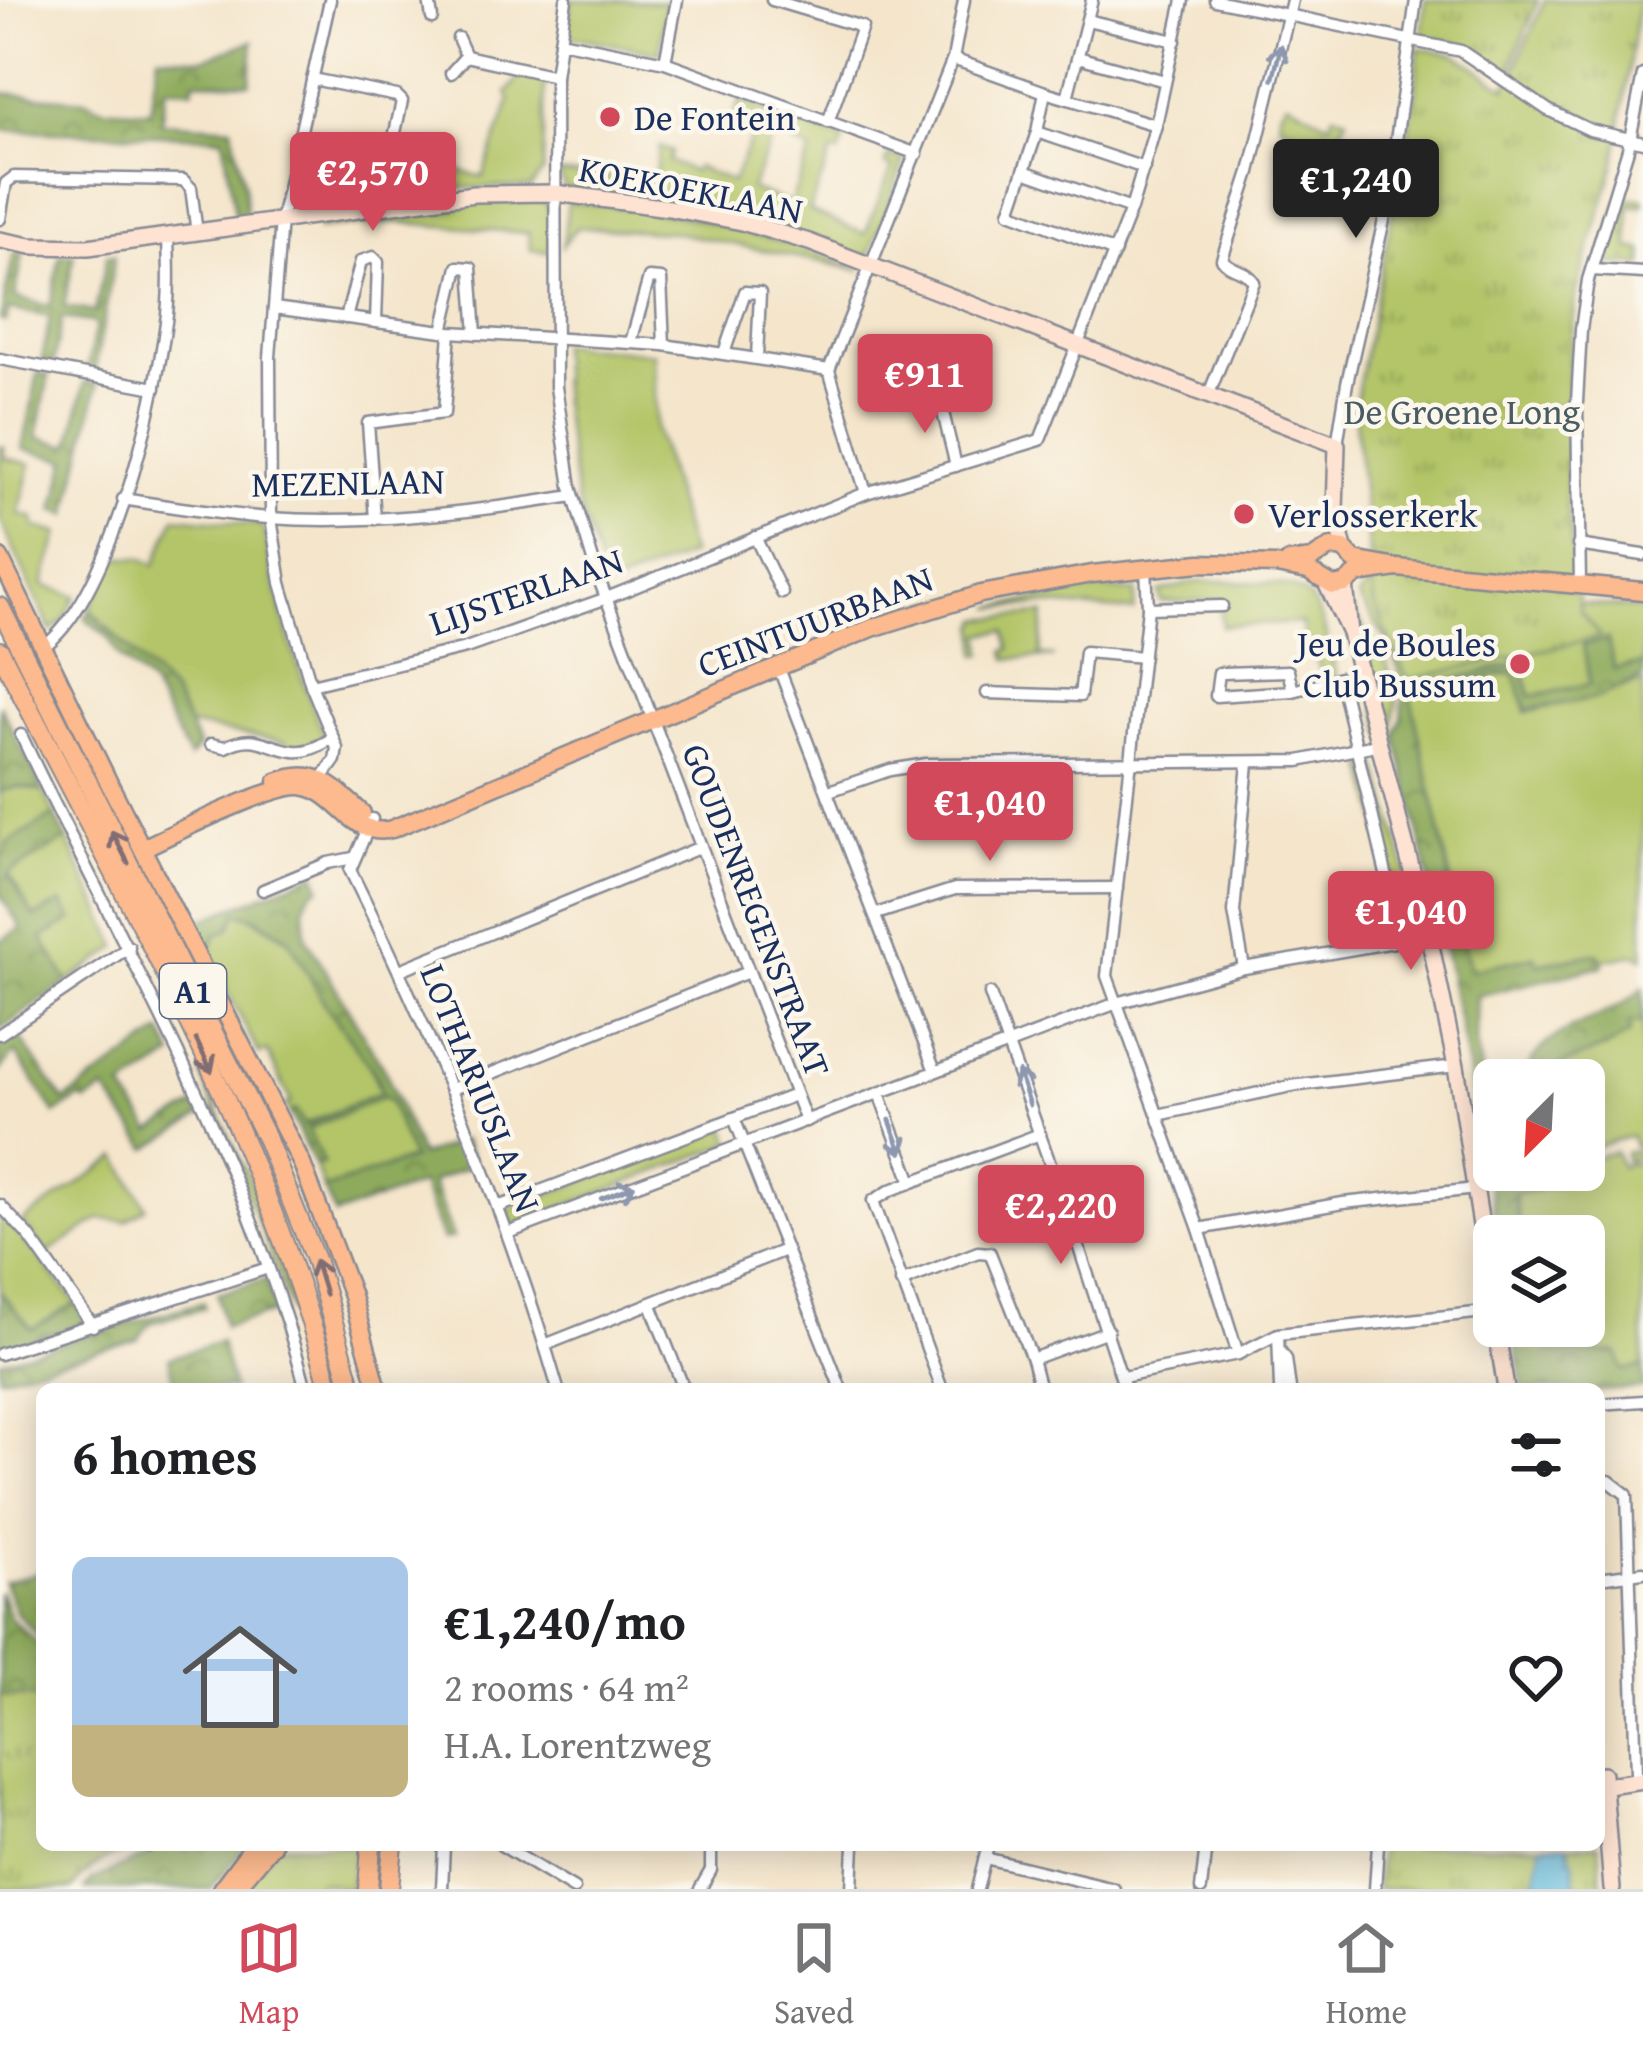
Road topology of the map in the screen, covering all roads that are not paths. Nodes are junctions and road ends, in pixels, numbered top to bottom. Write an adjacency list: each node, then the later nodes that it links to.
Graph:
1 (330, 0): 26 (street)
2 (429, 0): 13 (street)
3 (566, 0): 17 (street, GOUDENREGENSTRAAT)
4 (677, 0): 22 (street)
5 (772, 0): 30 (street)
6 (964, 0): 21 (street)
7 (1092, 0): 14 (street)
8 (1183, 0): 18 (street)
9 (1215, 0): 12 (street)
10 (1292, 0): 12 (street)
11 (1416, 0): 16 (street)
12 (1288, 16): 16 (street); 65 (street, one-way to 12)
13 (432, 18)
14 (1087, 20): 18 (street); 20 (street)
15 (458, 38): 19 (street)
16 (1412, 40): 33 (street); 66 (street)
17 (560, 41): 22 (street); 25 (street, GOUDENREGENSTRAAT)
18 (1174, 41): 27 (street)
19 (466, 56): 23 (street); 25 (street)
20 (1078, 57): 27 (street); 29 (street)
21 (953, 59): 28 (street); 35 (street)
22 (665, 62): 30 (street)
23 (452, 74)
24 (1643, 75): 33 (street)
25 (555, 76): 39 (street, GOUDENREGENSTRAAT)
26 (312, 79): 38 (street); 42 (street)
27 (1166, 81): 31 (street)
28 (1045, 92): 29 (street); 32 (street)
29 (1067, 98): 31 (street)
30 (828, 122): 35 (street)
31 (1156, 125): 36 (street)
32 (1036, 132): 36 (street); 37 (street)
33 (1629, 140): 34 (street); 48 (street)
34 (1643, 142)
35 (916, 154): 47 (street)
36 (1144, 168): 40 (street)
37 (1024, 171): 40 (street); 46 (street)
38 (385, 178)
39 (555, 194): 42 (street, KOEKOEKLAAN); 47 (street, KOEKOEKLAAN); 55 (street, GOUDENREGENSTRAAT)
40 (1131, 209): 46 (street)
41 (0, 219): 43 (street)
42 (281, 220): 43 (street, KOEKOEKLAAN); 50 (street)
43 (197, 233): 44 (street, KOEKOEKLAAN)
44 (168, 238): 45 (street, KOEKOEKLAAN); 63 (street)
45 (0, 240)
46 (1115, 252): 58 (street)
47 (870, 265): 58 (street, KOEKOEKLAAN); 62 (street)
48 (1592, 270): 49 (street); 74 (street)
49 (1643, 273)
50 (274, 308): 51 (street); 71 (street)
51 (346, 317): 52 (street); 52 (street)
52 (376, 322): 53 (street)
53 (446, 332): 54 (street); 54 (street); 72 (street)
54 (476, 334): 55 (street)
55 (554, 337): 56 (street); 69 (street, GOUDENREGENSTRAAT)
56 (631, 342): 57 (street); 57 (street)
57 (664, 345): 59 (street)
58 (1078, 346): 65 (street, KOEKOEKLAAN); 67 (street, LIJSTERLAAN)
59 (724, 353): 60 (street); 60 (street)
60 (757, 358): 62 (street)
61 (0, 359): 63 (street)
62 (829, 370): 68 (street)
63 (155, 388): 70 (street)
64 (939, 396): 67 (street)
65 (1208, 396): 66 (street, KOEKOEKLAAN)
66 (1337, 445): 77 (street)
67 (956, 466): 68 (street, LIJSTERLAAN)
68 (866, 493): 73 (street, LIJSTERLAAN)
69 (573, 496): 72 (street, MEZENLAAN); 82 (street, GOUDENREGENSTRAAT)
70 (123, 499): 71 (street, MEZENLAAN); 86 (street)
71 (271, 518): 72 (street, MEZENLAAN); 90 (street)
72 (375, 519)
73 (755, 536): 81 (street); 82 (street, LIJSTERLAAN)
74 (1578, 545): 75 (street); 79 (street)
75 (1643, 555)
76 (0, 558): 86 (main road)
77 (1335, 567): 78 (main road, CEINTUURBAAN); 79 (main road, CEINTUURBAAN); 97 (street)
78 (1146, 568): 85 (street); 89 (main road, CEINTUURBAAN)
79 (1580, 582): 80 (main road, CEINTUURBAAN)
80 (1643, 591)
81 (782, 593)
82 (607, 598): 90 (street, LIJSTERLAAN); 93 (street, GOUDENREGENSTRAAT)
83 (1222, 606): 85 (street)
84 (0, 607): 153 (highway, A1, one-way to 84)
85 (1148, 608): 88 (street)
86 (42, 648): 104 (main road)
87 (0, 651): 152 (highway, A1, one-way to 152)
88 (1143, 657): 92 (street); 100 (street)
89 (778, 666): 93 (main road, CEINTUURBAAN); 102 (street)
90 (311, 685): 95 (street)
91 (1293, 691): 91 (street); 98 (street)
92 (987, 693)
93 (652, 720): 103 (main road, CEINTUURBAAN); 105 (street, GOUDENREGENSTRAAT)
94 (21, 735): 112 (street)
95 (334, 738): 96 (street); 101 (street)
96 (211, 744)
97 (1380, 744): 98 (street); 111 (street)
98 (1357, 751): 99 (street); 109 (street)
99 (1248, 763): 100 (street); 113 (street)
100 (1132, 765): 102 (street); 107 (street)
101 (318, 784): 103 (main road, CEINTUURBAAN); 104 (main road)
102 (829, 790): 110 (street)
103 (369, 824): 106 (street)
104 (141, 843): 154 (main road)
105 (701, 848): 114 (street); 115 (street, GOUDENREGENSTRAAT)
106 (353, 858): 108 (street); 114 (street, LOTHARIUSLAAN)
107 (1117, 888): 110 (street); 117 (street)
108 (263, 890)
109 (1395, 912)
110 (876, 914): 121 (street)
111 (1429, 937): 113 (street); 120 (street)
112 (129, 947): 118 (street); 138 (street)
113 (1244, 968): 117 (street)
114 (400, 970): 122 (street, LOTHARIUSLAAN)
115 (748, 972): 122 (street); 124 (street, GOUDENREGENSTRAAT)
116 (990, 994): 119 (street)
117 (1117, 1003): 119 (street); 125 (street)
118 (0, 1034)
119 (1008, 1042): 121 (street); 128 (street, one-way to 119)
120 (1456, 1066): 125 (street); 130 (street)
121 (935, 1071): 123 (street)
122 (452, 1089): 134 (street, LOTHARIUSLAAN)
123 (879, 1093): 127 (street); 131 (street, one-way to 131)
124 (796, 1095): 126 (street); 127 (street, GOUDENREGENSTRAAT)
125 (1158, 1115): 135 (street)
126 (734, 1118): 129 (street); 134 (street)
127 (806, 1121): 129 (street)
128 (1040, 1135): 131 (street); 143 (street)
129 (745, 1143): 136 (street, one-way to 129); 137 (street)
130 (1473, 1171)
131 (912, 1182): 139 (street)
132 (1473, 1189): 135 (street)
133 (0, 1205): 142 (street)
134 (498, 1207): 136 (street, LOTHARIUSLAAN)
135 (1199, 1229): 149 (street)
136 (508, 1233): 145 (street, LOTHARIUSLAAN)
137 (785, 1250): 140 (street); 157 (street)
138 (268, 1268): 142 (street); 151 (street)
139 (901, 1282): 150 (street); 158 (street)
140 (650, 1305): 145 (street); 156 (street)
141 (1473, 1312): 144 (street)
142 (93, 1326): 148 (street)
143 (1108, 1331): 150 (street); 160 (street)
144 (1278, 1334): 147 (street); 149 (street)
145 (545, 1346): 155 (street, LOTHARIUSLAAN)
146 (1499, 1347): 163 (street)
147 (1280, 1351): 161 (street); 162 (street)
148 (0, 1354)
149 (1238, 1354): 160 (street)
150 (1032, 1359): 159 (street)
151 (304, 1383)
152 (328, 1383)
153 (350, 1383)
154 (376, 1383)
155 (556, 1383)
156 (682, 1383)
157 (839, 1383)
158 (940, 1383)
159 (1038, 1383)
160 (1124, 1383)
161 (1279, 1383)
162 (1289, 1383)
163 (1503, 1383)
164 (1643, 1401): 165 (street)
165 (1605, 1404)
166 (1605, 1481): 167 (street)
167 (1636, 1573): 168 (street); 169 (street)
168 (1605, 1577)
169 (1641, 1775): 170 (street)
170 (1605, 1780)
171 (1605, 1820): 196 (street)
172 (249, 1851): 184 (main road)
173 (267, 1851): 185 (main road)
174 (371, 1851): 186 (highway)
175 (392, 1851): 187 (highway)
176 (444, 1851): 188 (street)
177 (511, 1851): 189 (street)
178 (711, 1851): 190 (street)
179 (854, 1851): 191 (street)
180 (986, 1851): 183 (street); 192 (street)
181 (1205, 1851): 194 (street)
182 (1378, 1851): 195 (street)
183 (1094, 1885): 193 (street)
184 (220, 1889)
185 (235, 1889)
186 (368, 1889)
187 (389, 1889)
188 (442, 1889)
189 (574, 1889)
190 (700, 1889)
191 (852, 1889)
192 (977, 1889)
193 (1114, 1889)
194 (1201, 1889)
195 (1375, 1889)
196 (1612, 1889)

